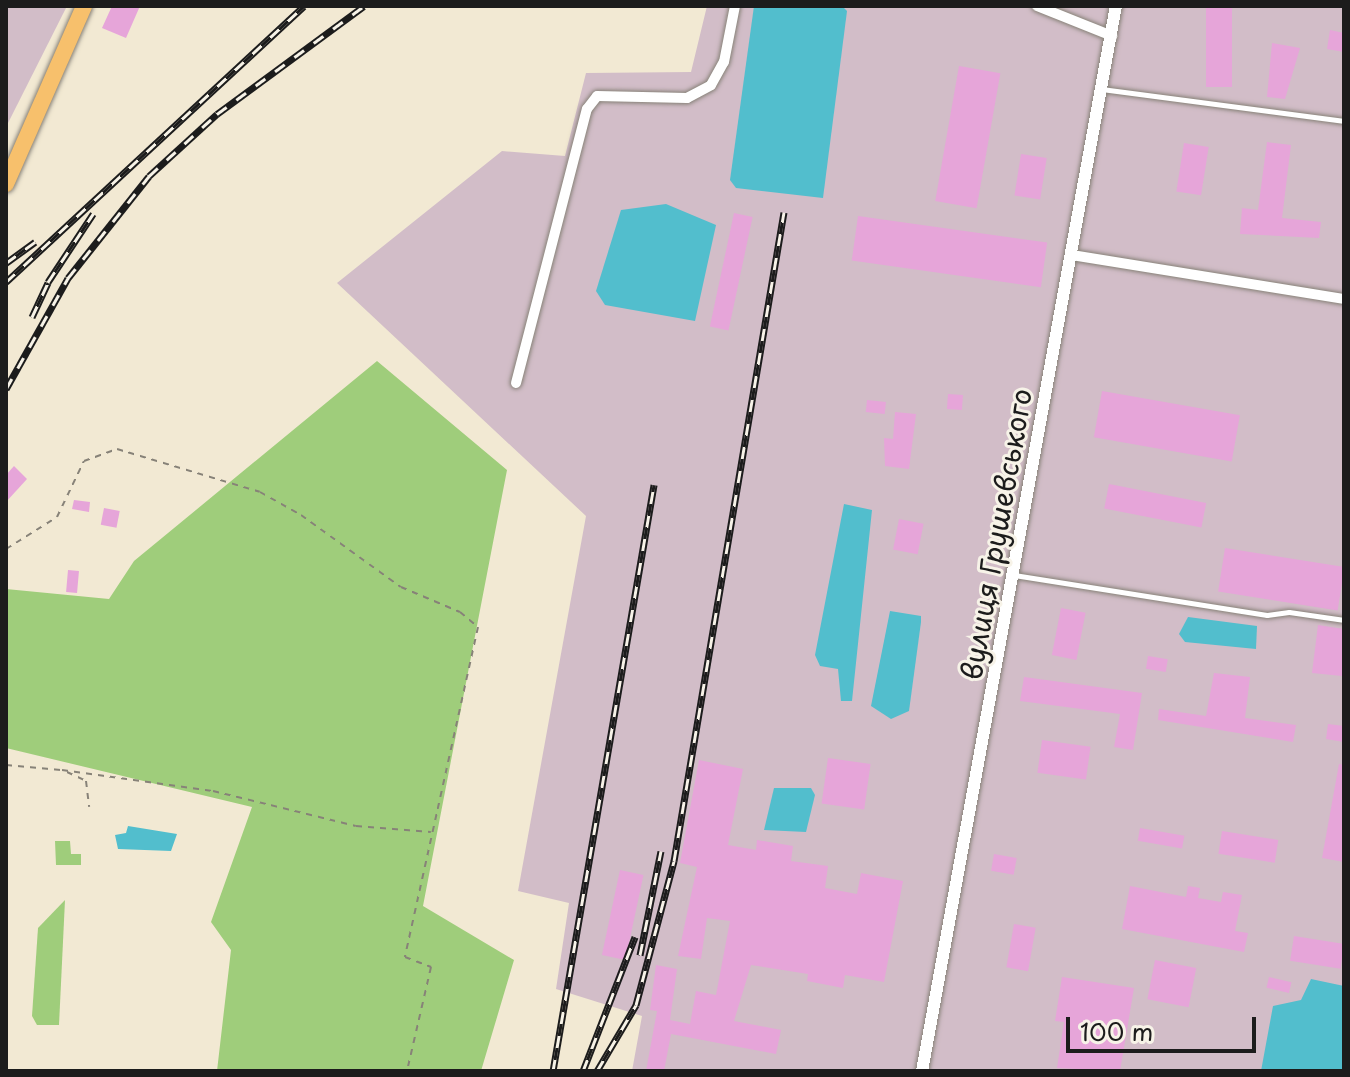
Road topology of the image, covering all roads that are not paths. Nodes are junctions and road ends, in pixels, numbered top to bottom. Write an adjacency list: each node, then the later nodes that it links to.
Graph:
1 (84, 6): 8 (highway)
2 (735, 6): 11 (street)
3 (1037, 6): 5 (street)
4 (1116, 6): 5 (street, вулиця Грушевського)
5 (1112, 36): 6 (street, вулиця Грушевського)
6 (1101, 88): 7 (lane); 9 (street, вулиця Грушевського)
7 (1344, 121)
8 (6, 184)
9 (1072, 255): 10 (street); 12 (street, вулиця Грушевського)
10 (1344, 299)
11 (516, 383)
12 (1013, 575): 13 (lane); 14 (street, вулиця Грушевського)
13 (1344, 620)
14 (926, 1070)

